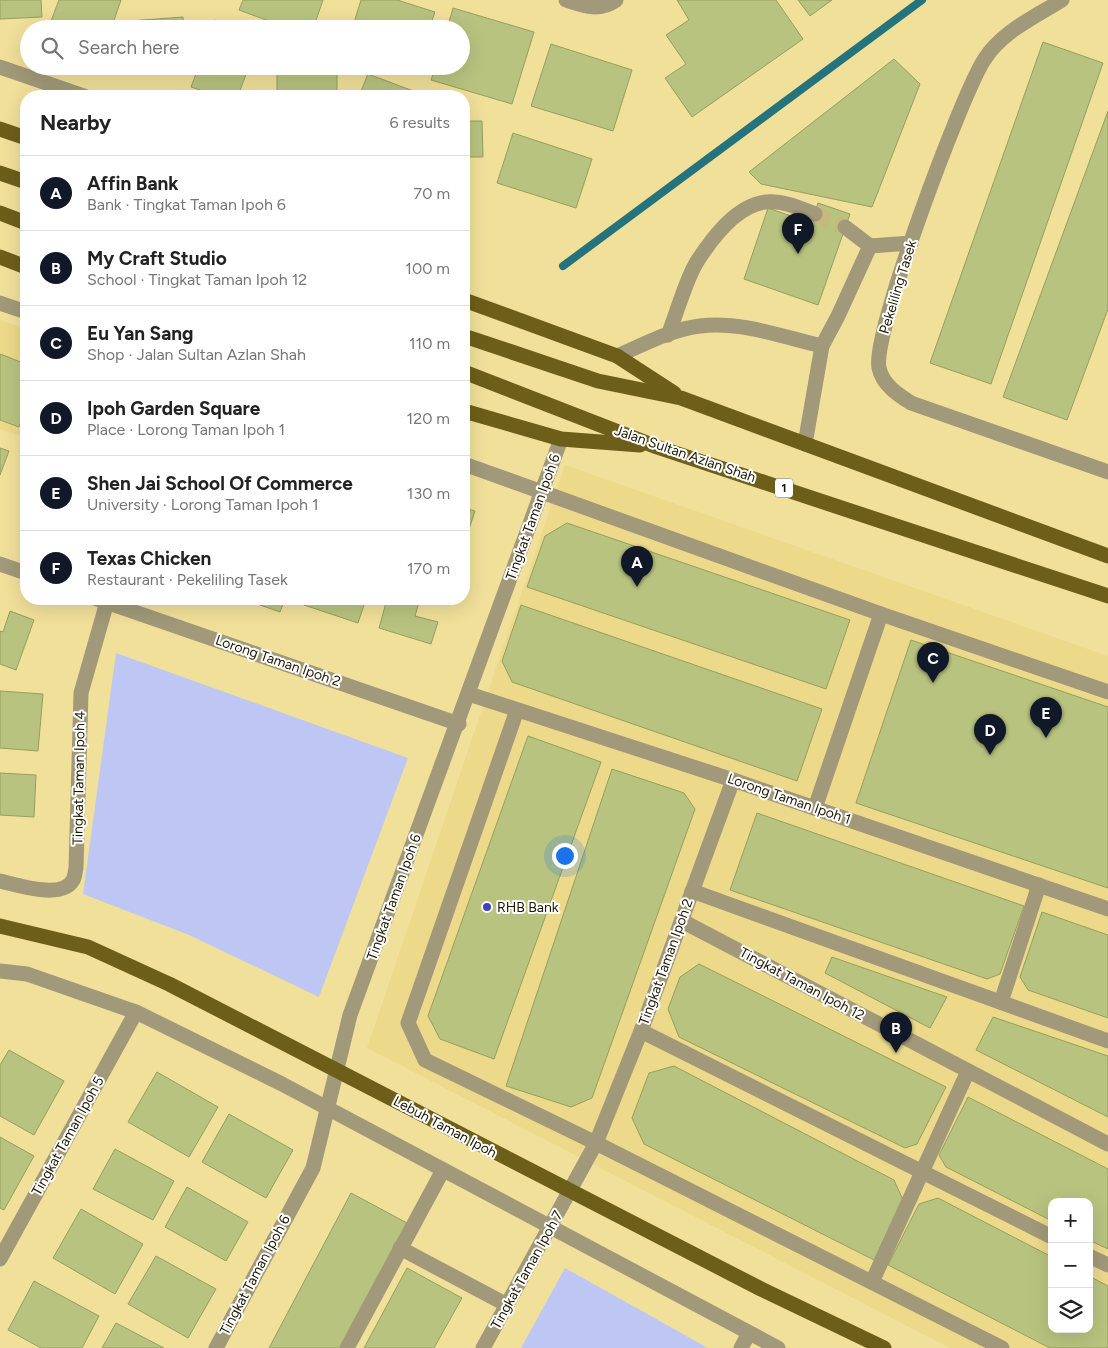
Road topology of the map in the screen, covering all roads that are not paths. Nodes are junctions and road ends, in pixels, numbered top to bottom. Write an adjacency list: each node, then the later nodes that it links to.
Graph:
1 (566, 0): 2 (street)
2 (616, 0)
3 (1062, 0): 16 (street, Pekeliling Tasek)
4 (0, 67): 5 (street)
5 (20, 74)
6 (23, 75): 7 (street)
7 (67, 90)
8 (0, 129): 9 (main road)
9 (20, 136)
10 (0, 173): 11 (main road)
11 (20, 180)
12 (0, 213): 14 (main road)
13 (815, 214): 23 (street)
14 (20, 221)
15 (845, 227): 17 (street)
16 (911, 243): 17 (street); 34 (street, Pekeliling Tasek)
17 (870, 246): 25 (street)
18 (0, 257): 19 (main road)
19 (20, 265)
20 (0, 302): 22 (street)
21 (470, 302): 26 (main road)
22 (20, 310)
23 (668, 335): 25 (street); 26 (street)
24 (470, 338): 28 (main road)
25 (822, 346): 31 (street)
26 (617, 356): 28 (main road)
27 (470, 374): 32 (main road, Jalan Sultan Azlan Shah / 1)
28 (681, 398): 31 (main road)
29 (470, 412): 30 (main road)
30 (561, 439): 32 (main road); 35 (street, Tingkat Taman Ipoh 6)
31 (805, 444): 36 (main road)
32 (657, 447): 39 (main road, Jalan Sultan Azlan Shah / 1)
33 (470, 466): 35 (street)
34 (1108, 472)
35 (542, 491): 42 (street); 44 (street, Tingkat Taman Ipoh 6)
36 (1108, 556)
37 (0, 564): 38 (street)
38 (20, 572)
39 (1108, 596)
40 (101, 605): 49 (street, Tingkat Taman Ipoh 4)
41 (116, 605): 46 (street, Lorong Taman Ipoh 2)
42 (881, 614): 43 (street); 48 (street)
43 (1108, 692)
44 (469, 694): 45 (street, Lorong Taman Ipoh 1); 46 (street, Tingkat Taman Ipoh 6)
45 (517, 710): 47 (street, Lorong Taman Ipoh 1); 63 (street)
46 (458, 724): 60 (street, Tingkat Taman Ipoh 6)
47 (733, 780): 48 (street, Lorong Taman Ipoh 1); 51 (street, Tingkat Taman Ipoh 2)
48 (815, 808): 50 (street, Lorong Taman Ipoh 1)
49 (0, 881)
50 (1040, 885): 52 (street, Lorong Taman Ipoh 1); 56 (street)
51 (692, 891): 53 (street, Tingkat Taman Ipoh 2); 56 (street)
52 (1108, 909)
53 (682, 921): 58 (street, Tingkat Taman Ipoh 2); 61 (street, Tingkat Taman Ipoh 12)
54 (0, 926): 60 (main road, Lebuh Taman Ipoh)
55 (0, 971): 57 (street)
56 (1001, 1002): 59 (street)
57 (136, 1012): 62 (street); 72 (street, Tingkat Taman Ipoh 5)
58 (641, 1031): 63 (street, Tingkat Taman Ipoh 2); 66 (street)
59 (1108, 1041)
60 (338, 1071): 62 (street, Tingkat Taman Ipoh 6); 67 (main road, Lebuh Taman Ipoh)
61 (968, 1071): 64 (street, Tingkat Taman Ipoh 12); 66 (street)
62 (329, 1110): 65 (street); 77 (street, Tingkat Taman Ipoh 6)
63 (596, 1143): 67 (street, Tingkat Taman Ipoh 2); 74 (street)
64 (1108, 1144)
65 (443, 1170): 68 (street); 70 (street)
66 (922, 1172): 69 (street); 74 (street)
67 (570, 1192): 68 (street, Tingkat Taman Ipoh 7); 82 (main road, Lebuh Taman Ipoh)
68 (550, 1227): 75 (street, Tingkat Taman Ipoh 7); 76 (street)
69 (1048, 1235)
70 (400, 1248): 75 (street); 78 (street)
71 (1093, 1258): 73 (street)
72 (0, 1259)
73 (1108, 1265)
74 (872, 1282): 83 (street)
75 (507, 1305): 79 (street, Tingkat Taman Ipoh 7)
76 (749, 1333): 80 (street); 81 (street)
77 (216, 1348)
78 (346, 1348)
79 (483, 1348)
80 (741, 1348)
81 (778, 1348)
82 (884, 1348)
83 (1002, 1348)

